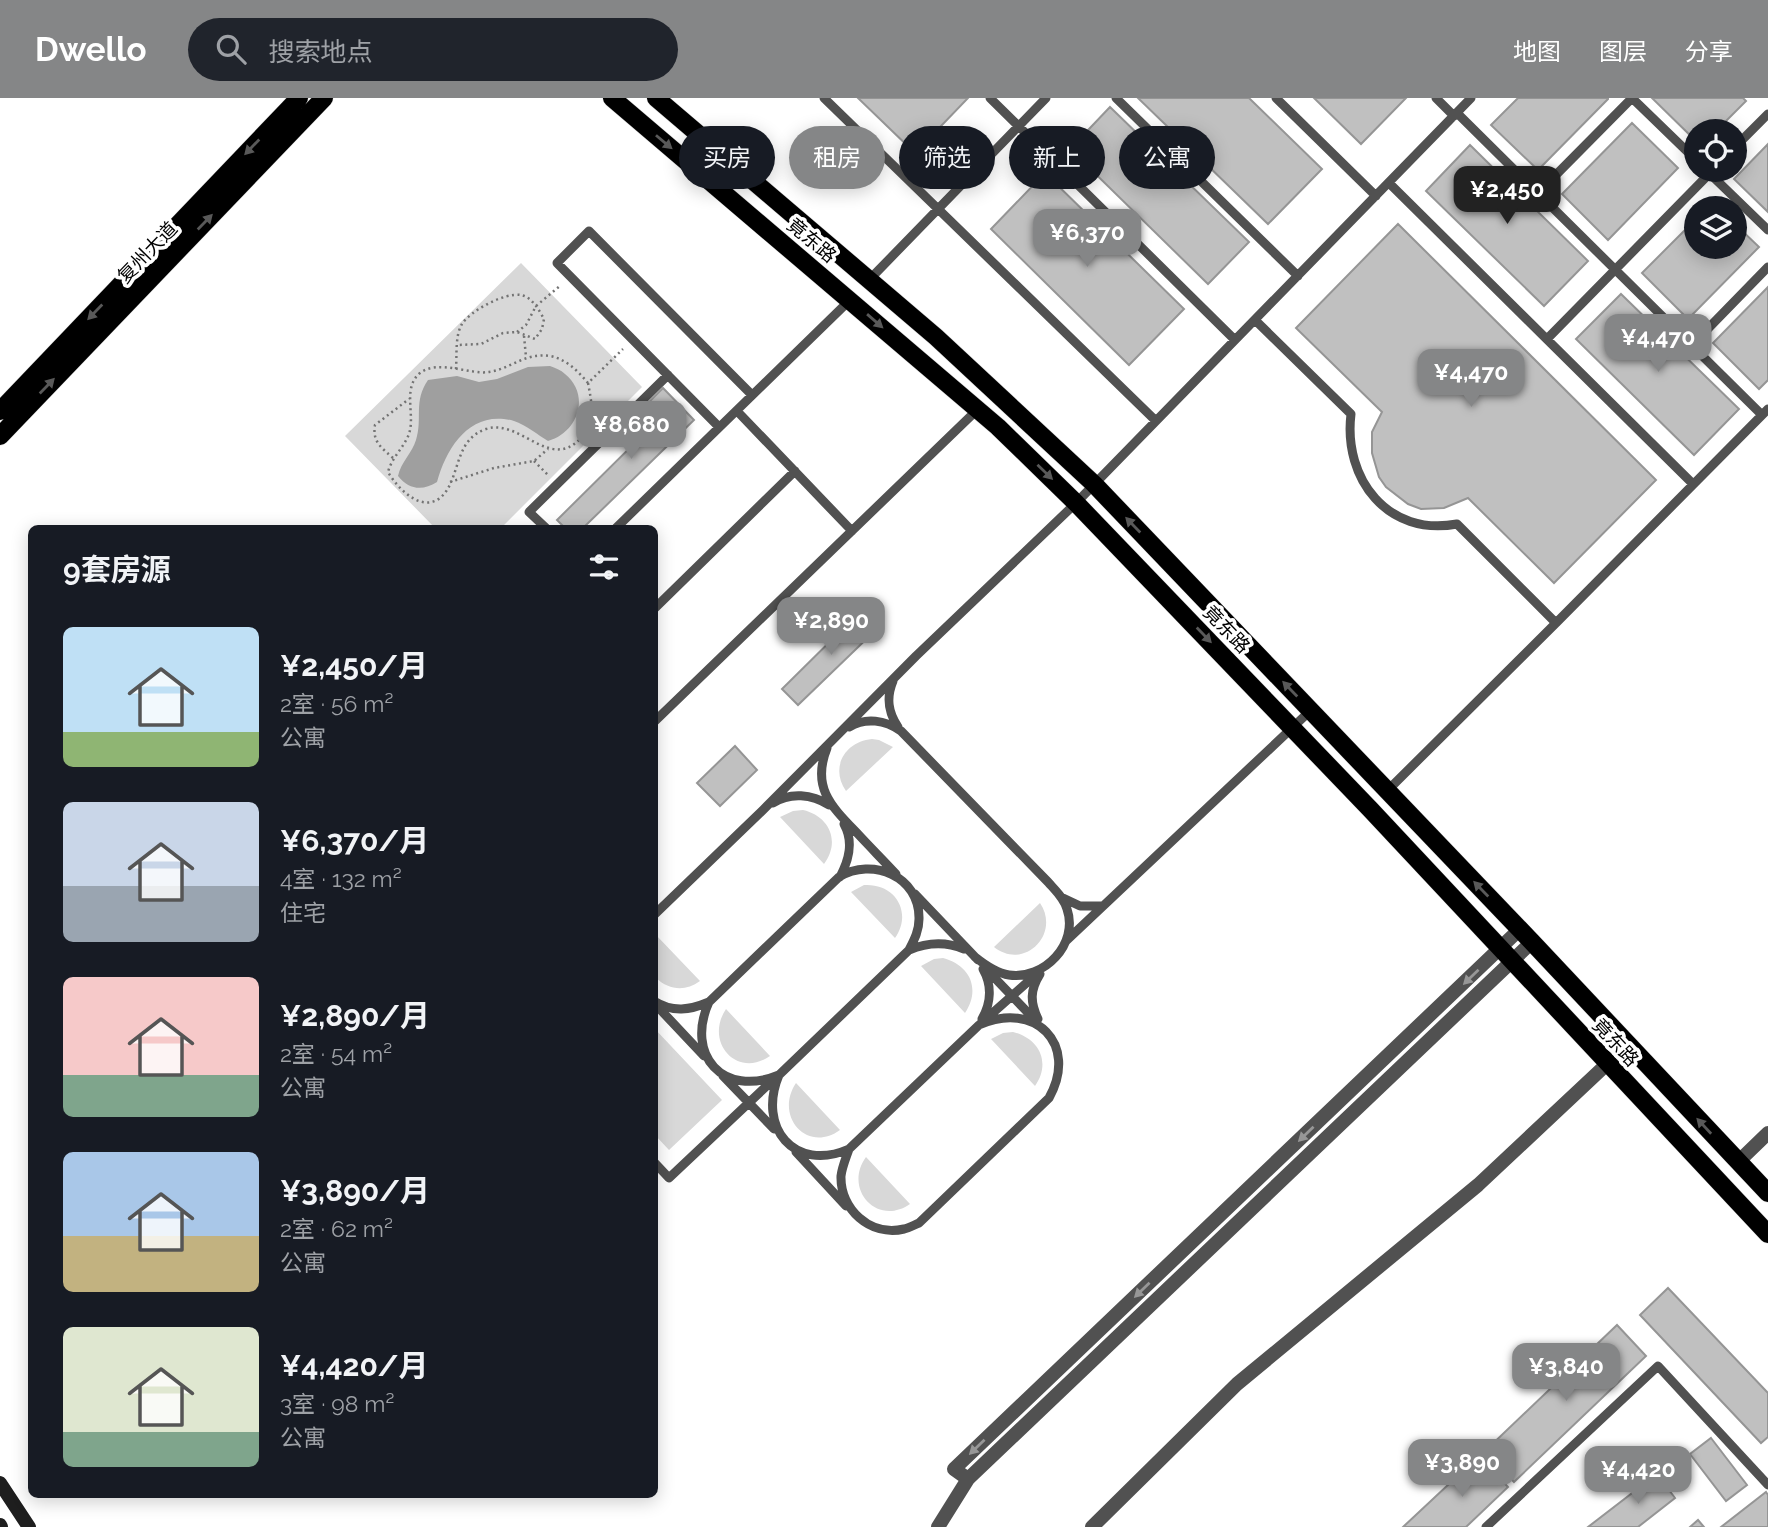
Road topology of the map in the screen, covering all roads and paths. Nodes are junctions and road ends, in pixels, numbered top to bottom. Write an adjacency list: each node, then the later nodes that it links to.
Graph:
1 (299, 98): 49 (main road, 复州大道, one-way to 49)
2 (324, 98): 54 (main road, 复州大道, one-way to 2)
3 (612, 98): 32 (main road, 竟东路, one-way to 32)
4 (656, 98): 31 (main road, 竟东路)
5 (824, 98): 25 (lane)
6 (990, 98): 15 (lane)
7 (1046, 98): 15 (lane)
8 (1116, 98): 30 (lane)
9 (1276, 98): 24 (lane)
10 (1436, 98): 13 (lane)
11 (1471, 98): 13 (lane)
12 (1632, 98): 18 (lane); 23 (lane)
13 (1456, 114): 21 (lane); 23 (lane)
14 (1768, 114): 16 (lane)
15 (1019, 126)
16 (1747, 135)
17 (1009, 136): 25 (lane)
18 (1684, 148)
19 (1699, 182): 28 (lane)
20 (1721, 182): 26 (lane)
21 (1389, 183): 24 (lane); 38 (lane)
22 (1083, 189): 39 (lane)
23 (1538, 193): 28 (lane)
24 (1376, 196): 30 (lane)
25 (938, 208): 31 (lane); 52 (lane)
26 (1768, 230)
27 (1768, 267): 41 (lane)
28 (1616, 269): 38 (lane); 41 (lane)
29 (570, 276): 33 (path); 37 (lane); 46 (lane)
30 (1298, 276): 34 (lane)
31 (869, 280): 61 (main road, 竟东路)
32 (850, 299): 46 (lane); 48 (main road, 竟东路, one-way to 48)
33 (536, 306): 35 (path); 36 (path); 40 (path)
34 (1255, 320): 39 (lane); 68 (lane)
35 (517, 332): 36 (path); 40 (path)
36 (524, 336): 42 (path)
37 (633, 339): 44 (lane); 45 (path)
38 (1547, 339): 62 (lane)
39 (1235, 340): 52 (lane)
40 (458, 345): 43 (path)
41 (1692, 345): 51 (lane)
42 (526, 357): 43 (path); 45 (path)
43 (456, 369): 47 (path)
44 (667, 375): 53 (lane); 60 (lane)
45 (588, 383): 55 (path)
46 (752, 395): 50 (lane)
47 (410, 399): 56 (path); 56 (path)
48 (977, 410): 63 (main road, 竟东路, one-way to 63); 66 (lane)
49 (0, 411)
50 (737, 411): 53 (lane); 58 (lane)
51 (1765, 412): 62 (lane)
52 (1156, 421): 61 (lane)
53 (719, 427): 65 (lane)
54 (0, 436)
55 (548, 449): 57 (path); 59 (path)
56 (393, 458): 59 (path)
57 (534, 461): 59 (path); 60 (path)
58 (795, 471): 66 (lane); 67 (lane)
59 (450, 482)
60 (557, 484): 64 (lane)
61 (1094, 484): 63 (lane); 70 (main road, 竟东路, one-way to 61)
62 (1693, 484): 68 (lane)
63 (1076, 503): 69 (lane); 72 (main road, 竟东路, one-way to 72)
64 (542, 525)
65 (619, 525)
66 (852, 531): 71 (lane)
67 (658, 605)
68 (1556, 623): 75 (lane)
69 (897, 674): 73 (lane); 74 (lane)
70 (1310, 710): 72 (lane); 75 (main road, 竟东路)
71 (658, 718)
72 (1293, 727): 81 (lane); 86 (main road, 竟东路)
73 (901, 731): 74 (lane); 80 (lane)
74 (840, 732): 76 (lane); 77 (lane)
75 (1388, 791): 83 (main road, 竟东路, one-way to 75)
76 (763, 810): 77 (lane); 82 (lane)
77 (839, 814): 78 (lane); 79 (lane)
78 (839, 877): 79 (lane); 90 (lane)
79 (906, 885): 85 (lane); 87 (lane)
80 (1059, 895): 81 (lane); 84 (lane)
81 (1104, 906): 84 (lane)
82 (658, 911)
83 (1526, 935): 86 (street); 102 (main road, 竟东路, one-way to 83)
84 (1065, 942): 88 (lane)
85 (909, 950): 87 (lane); 97 (lane)
86 (1507, 954): 95 (main road, 竟东路); 110 (street)
87 (975, 957): 88 (lane); 89 (lane); 93 (lane)
88 (1047, 965): 89 (lane); 94 (lane)
89 (1012, 996): 93 (lane); 94 (lane)
90 (709, 1002): 91 (lane); 96 (lane)
91 (658, 1005)
92 (658, 1007): 96 (lane)
93 (979, 1025): 94 (lane); 101 (lane)
94 (1049, 1035): 105 (lane)
95 (1607, 1064): 106 (main road, 竟东路); 111 (street)
96 (717, 1069): 97 (lane); 98 (lane)
97 (779, 1074): 98 (lane); 100 (lane)
98 (748, 1103): 100 (lane); 103 (lane)
99 (1768, 1133): 102 (street)
100 (788, 1144): 101 (lane); 105 (lane)
101 (849, 1149): 105 (lane)
102 (1738, 1162): 104 (main road, 竟东路)
103 (658, 1166)
104 (1768, 1193)
105 (858, 1217)
106 (1768, 1234)
107 (0, 1483): 109 (main road)
108 (1768, 1485): 112 (lane)
109 (29, 1527)
110 (938, 1527)
111 (1092, 1527)
112 (1486, 1527)

